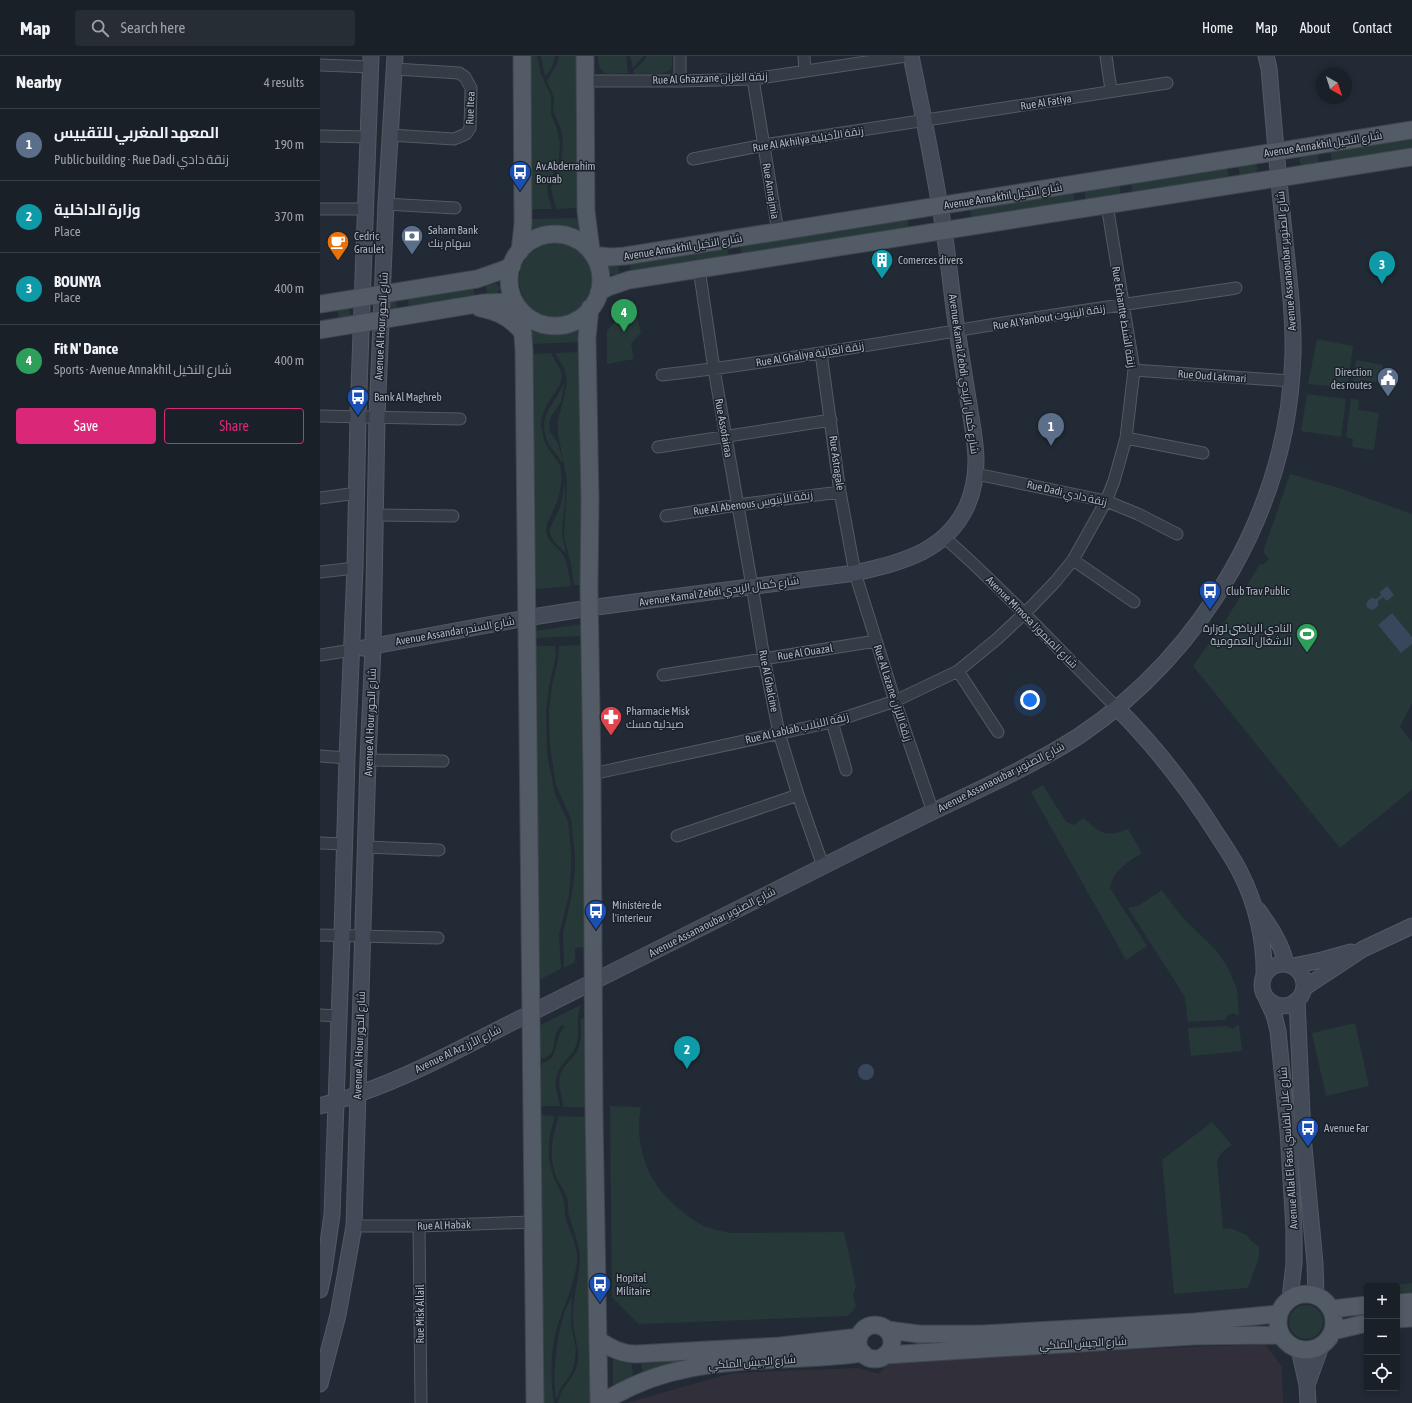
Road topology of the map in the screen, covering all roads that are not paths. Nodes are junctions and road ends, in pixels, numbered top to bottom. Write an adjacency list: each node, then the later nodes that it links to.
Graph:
1 (522, 56): 37 (main road)
2 (584, 56): 14 (main road)
3 (680, 56): 15 (street)
4 (804, 56): 12 (street)
5 (906, 56): 12 (street, Rue Al Ghazzane زنقة الغزان)
6 (911, 56): 18 (street, Avenue Kamal Zebdi شارع كمال الزبدي)
7 (1106, 56): 17 (street)
8 (1266, 56): 24 (street, Avenue Assanaoubar شارع الصنوبر)
9 (371, 62): 11 (street); 22 (street, Avenue Al Hour شارع الحور)
10 (395, 63): 20 (street, Avenue Al Hour شارع الحور); 20 (street, Rue Itea)
11 (320, 65)
12 (805, 71): 13 (street, Rue Al Ghazzane زنقة الغزان)
13 (753, 79): 15 (street, Rue Al Ghazzane زنقة الغزان); 23 (street, Rue Annajmia)
14 (585, 81): 15 (street, Rue Al Ghazzane زنقة الغزان); 36 (main road)
15 (680, 81)
16 (1167, 83): 17 (street, Rue Al Fatiya)
17 (1111, 90): 18 (street, Rue Al Fatiya)
18 (924, 121): 23 (street, Rue Al Akhilya زنقة الأخيلية); 30 (street, Avenue Kamal Zebdi شارع كمال الزبدي)
19 (1412, 130): 24 (main road, Avenue Annakhil شارع النخيل)
20 (390, 135): 28 (street, Avenue Al Hour شارع الحور)
21 (320, 136): 22 (street)
22 (369, 137): 33 (street, Avenue Al Hour شارع الحور)
23 (764, 145): 26 (street, Rue Al Akhilya زنقة الأخيلية); 35 (street, Rue Annajmia)
24 (1276, 152): 27 (street, Avenue Assanaoubar شارع الصنوبر); 30 (main road, Avenue Annakhil شارع النخيل)
25 (1412, 157): 27 (main road)
26 (693, 159)
27 (1279, 178): 29 (main road); 57 (street, Avenue Assanaoubar شارع الصنوبر)
28 (386, 204): 31 (street); 41 (street, Avenue Al Hour شارع الحور)
29 (1107, 205): 34 (main road); 45 (street, Rue Echantte زنقة الشنط)
30 (940, 206): 34 (street, Avenue Kamal Zebdi شارع كمال الزبدي); 35 (main road, Avenue Annakhil شارع النخيل)
31 (455, 208)
32 (320, 209): 33 (street)
33 (366, 209): 42 (street, Avenue Al Hour شارع الحور)
34 (944, 230): 38 (main road); 51 (street, Avenue Kamal Zebdi شارع كمال الزبدي)
35 (778, 232): 36 (main road, Avenue Annakhil شارع النخيل)
36 (592, 253): 37 (main road); 40 (main road)
37 (516, 258): 41 (main road); 46 (main road)
38 (699, 269): 40 (main road); 54 (street, Rue Assofairaa)
39 (1236, 288): 45 (street, Rue Al Yanbout زنقة الينبوت)
40 (599, 292): 47 (main road)
41 (383, 293): 42 (main road); 48 (street, Avenue Al Hour شارع الحور)
42 (362, 297): 43 (main road); 49 (street, Avenue Al Hour شارع الحور)
43 (320, 304)
44 (468, 305): 46 (main road); 48 (main road); 52 (main road)
45 (1122, 306): 51 (street, Rue Al Yanbout زنقة الينبوت); 55 (street, Rue Echantte زنقة الشنط)
46 (519, 308): 47 (main road); 52 (main road)
47 (590, 308): 84 (main road)
48 (381, 320): 49 (main road); 60 (street, Avenue Al Hour شارع الحور)
49 (361, 324): 50 (main road); 59 (street, Avenue Al Hour شارع الحور)
50 (320, 330)
51 (957, 330): 53 (street, Rue Al Ghaliya زنقة الغالية); 67 (street, Avenue Kamal Zebdi شارع كمال الزبدي)
52 (523, 333): 86 (main road)
53 (821, 353): 54 (street, Rue Al Ghaliya زنقة الغالية); 62 (street, Rue Astragale)
54 (714, 369): 56 (street, Rue Al Ghaliya زنقة الغالية); 63 (street, Rue Assofairaa)
55 (1134, 370): 57 (street, Rue Oud Lakmari); 64 (street, Rue Echantte زنقة الشنط)
56 (662, 375)
57 (1291, 381): 95 (street, Avenue Assanaoubar شارع الصنوبر)
58 (320, 416): 59 (street)
59 (358, 417): 60 (street); 69 (street, Avenue Al Hour شارع الحور)
60 (377, 417): 61 (street); 73 (street, Avenue Al Hour شارع الحور)
61 (460, 419)
62 (831, 420): 63 (street); 68 (street, Rue Astragale)
63 (726, 436): 65 (street); 72 (street, Rue Assofairaa)
64 (1126, 438): 66 (street); 71 (street, Rue Echantte زنقة الشنط)
65 (658, 447)
66 (1203, 453)
67 (976, 474): 71 (street, Rue Dadi زنقة دادي); 77 (street, Avenue Kamal Zebdi شارع كمال الزبدي)
68 (840, 492): 72 (street, Rue Al Abenous زنقة الأبنوس); 81 (street, Rue Astragale)
69 (357, 493): 70 (street); 79 (street, Avenue Al Hour شارع الحور)
70 (320, 498)
71 (1106, 501): 76 (street, Rue Dadi زنقة دادي); 78 (street, Rue Echantte زنقة الشنط)
72 (737, 505): 75 (street, Rue Al Abenous زنقة الأبنوس); 82 (street, Rue Assofairaa)
73 (375, 515): 74 (street); 88 (street, Avenue Al Hour شارع الحور)
74 (453, 516)
75 (666, 516)
76 (1177, 534)
77 (945, 538): 81 (street, Avenue Kamal Zebdi شارع كمال الزبدي); 85 (street, Avenue Mimosa شارع الميموزا)
78 (1073, 560): 83 (street); 85 (street, Rue Echantte زنقة الشنط)
79 (355, 568): 80 (street); 89 (street, Avenue Al Hour شارع الحور)
80 (320, 572)
81 (855, 573): 82 (street, Avenue Kamal Zebdi شارع كمال الزبدي); 87 (street, Rue Al Lazane زنقة اللزان)
82 (752, 586): 84 (street, Avenue Kamal Zebdi شارع كمال الزبدي); 91 (street, Rue Al Ghalcine)
83 (1134, 602)
84 (589, 608): 86 (street, Avenue Assandar شارع السندر); 104 (main road)
85 (1024, 614): 92 (street, Rue Al Lablab زنقة اللبلاب); 95 (street, Avenue Mimosa شارع الميموزا)
86 (526, 618): 88 (street, Avenue Assandar شارع السندر); 125 (main road)
87 (876, 641): 91 (street, Rue Al Ouazal); 94 (street, Rue Al Lazane زنقة اللزان)
88 (373, 646): 89 (street, Avenue Assandar شارع السندر); 101 (street, Avenue Al Hour شارع الحور)
89 (352, 650): 90 (street, Avenue Assandar شارع السندر); 100 (street, Avenue Al Hour شارع الحور)
90 (320, 655)
91 (764, 658): 93 (street, Rue Al Ouazal); 98 (street, Rue Al Ghalcine)
92 (958, 670): 94 (street, Rue Al Lablab زنقة اللبلاب); 97 (street)
93 (663, 676)
94 (895, 701): 96 (street, Rue Al Lablab زنقة اللبلاب); 106 (street, Rue Al Lazane زنقة اللزان)
95 (1117, 708): 106 (street, Avenue Assanaoubar شارع الصنوبر); 113 (street)
96 (832, 722): 98 (street, Rue Al Lablab زنقة اللبلاب); 103 (street)
97 (998, 732)
98 (779, 733): 104 (street, Rue Al Lablab زنقة اللبلاب); 105 (street, Rue Al Ghalcine)
99 (320, 756): 100 (street)
100 (347, 758): 109 (street, Avenue Al Hour شارع الحور)
101 (368, 760): 102 (street); 110 (street, Avenue Al Hour شارع الحور)
102 (443, 762)
103 (846, 770)
104 (592, 774): 122 (main road)
105 (798, 795): 107 (street); 112 (street, Rue Al Ghalcine)
106 (933, 812): 112 (street, Avenue Assanaoubar شارع الصنوبر)
107 (676, 836)
108 (320, 843): 109 (street)
109 (345, 844): 116 (street, Avenue Al Hour شارع الحور)
110 (366, 847): 111 (street); 117 (street, Avenue Al Hour شارع الحور)
111 (439, 850)
112 (823, 866): 122 (street, Avenue Assanaoubar شارع الصنوبر)
113 (1253, 903): 120 (street); 121 (street)
114 (1412, 926): 119 (street)
115 (320, 935): 116 (street)
116 (342, 935): 117 (street); 127 (street, Avenue Al Hour شارع الحور)
117 (362, 935): 118 (street); 128 (street, Avenue Al Hour شارع الحور)
118 (438, 938)
119 (1363, 949): 120 (street); 123 (street)
120 (1289, 965): 121 (street); 123 (street)
121 (1264, 975): 124 (street)
122 (592, 982): 125 (street, Avenue Al Arz شارع الأرز); 149 (main road)
123 (1300, 994): 124 (street); 136 (street, Avenue Allal El Fassi شارع علال الفاسي)
124 (1267, 1000): 137 (street, Avenue Allal El Fassi شارع علال الفاسي)
125 (531, 1014): 128 (street, Avenue Al Arz شارع الأرز); 131 (main road)
126 (320, 1015): 127 (street)
127 (338, 1016): 129 (street, Avenue Al Hour شارع الحور)
128 (358, 1094): 129 (street, Avenue Al Arz شارع الأرز); 132 (street, Avenue Al Hour شارع الحور)
129 (336, 1101): 130 (street, Avenue Al Arz شارع الأرز); 134 (street, Avenue Al Hour شارع الحور)
130 (320, 1106)
131 (534, 1222): 133 (street, Rue Al Habak); 157 (main road)
132 (354, 1226): 133 (street, Rue Al Habak); 154 (street, Avenue Al Hour شارع الحور)
133 (419, 1226): 156 (street, Rue Misk Allail)
134 (322, 1272): 135 (street, Avenue Al Hour شارع الحور)
135 (320, 1290)
136 (1316, 1295): 137 (main road); 141 (main road)
137 (1290, 1298): 142 (main road)
138 (1412, 1302): 139 (main road)
139 (1400, 1303)
140 (1364, 1305): 141 (main road)
141 (1332, 1309): 147 (main road)
142 (1278, 1314): 146 (main road, شارع الجيش الملكي); 148 (main road)
143 (1412, 1318): 144 (main road)
144 (1400, 1319)
145 (1364, 1324): 147 (main road)
146 (888, 1330): 150 (main road); 153 (main road)
147 (1333, 1331): 151 (main road)
148 (1281, 1335): 152 (main road); 153 (main road, شارع الجيش الملكي)
149 (598, 1340): 150 (main road, شارع الجيش الملكي); 158 (main road)
150 (861, 1345): 153 (main road); 158 (main road, شارع الجيش الملكي)
151 (1321, 1346): 152 (main road); 155 (street)
152 (1299, 1349): 155 (street)
153 (885, 1355)
154 (320, 1384)
155 (1307, 1385): 159 (street)
156 (421, 1403)
157 (535, 1403)
158 (601, 1403)
159 (1308, 1403)

